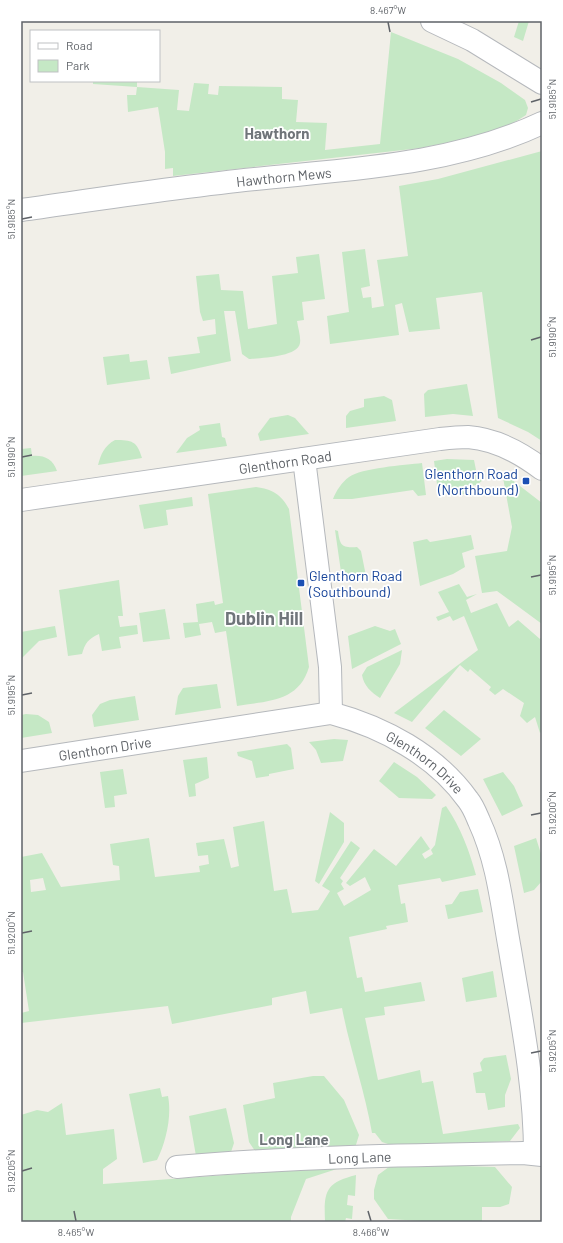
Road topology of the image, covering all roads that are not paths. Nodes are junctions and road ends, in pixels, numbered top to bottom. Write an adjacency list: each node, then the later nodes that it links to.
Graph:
1 (432, 21): 2 (street)
2 (542, 83)
3 (542, 123): 4 (street, Hawthorn Mews)
4 (21, 210)
5 (304, 458): 6 (street, Glenthorn Road); 7 (street, Glenthorn Road); 8 (street)
6 (542, 469)
7 (21, 500)
8 (331, 713): 9 (street, Glenthorn Drive); 10 (street, Glenthorn Drive)
9 (21, 761)
10 (538, 1154): 11 (street, Long Lane)
11 (177, 1167)

